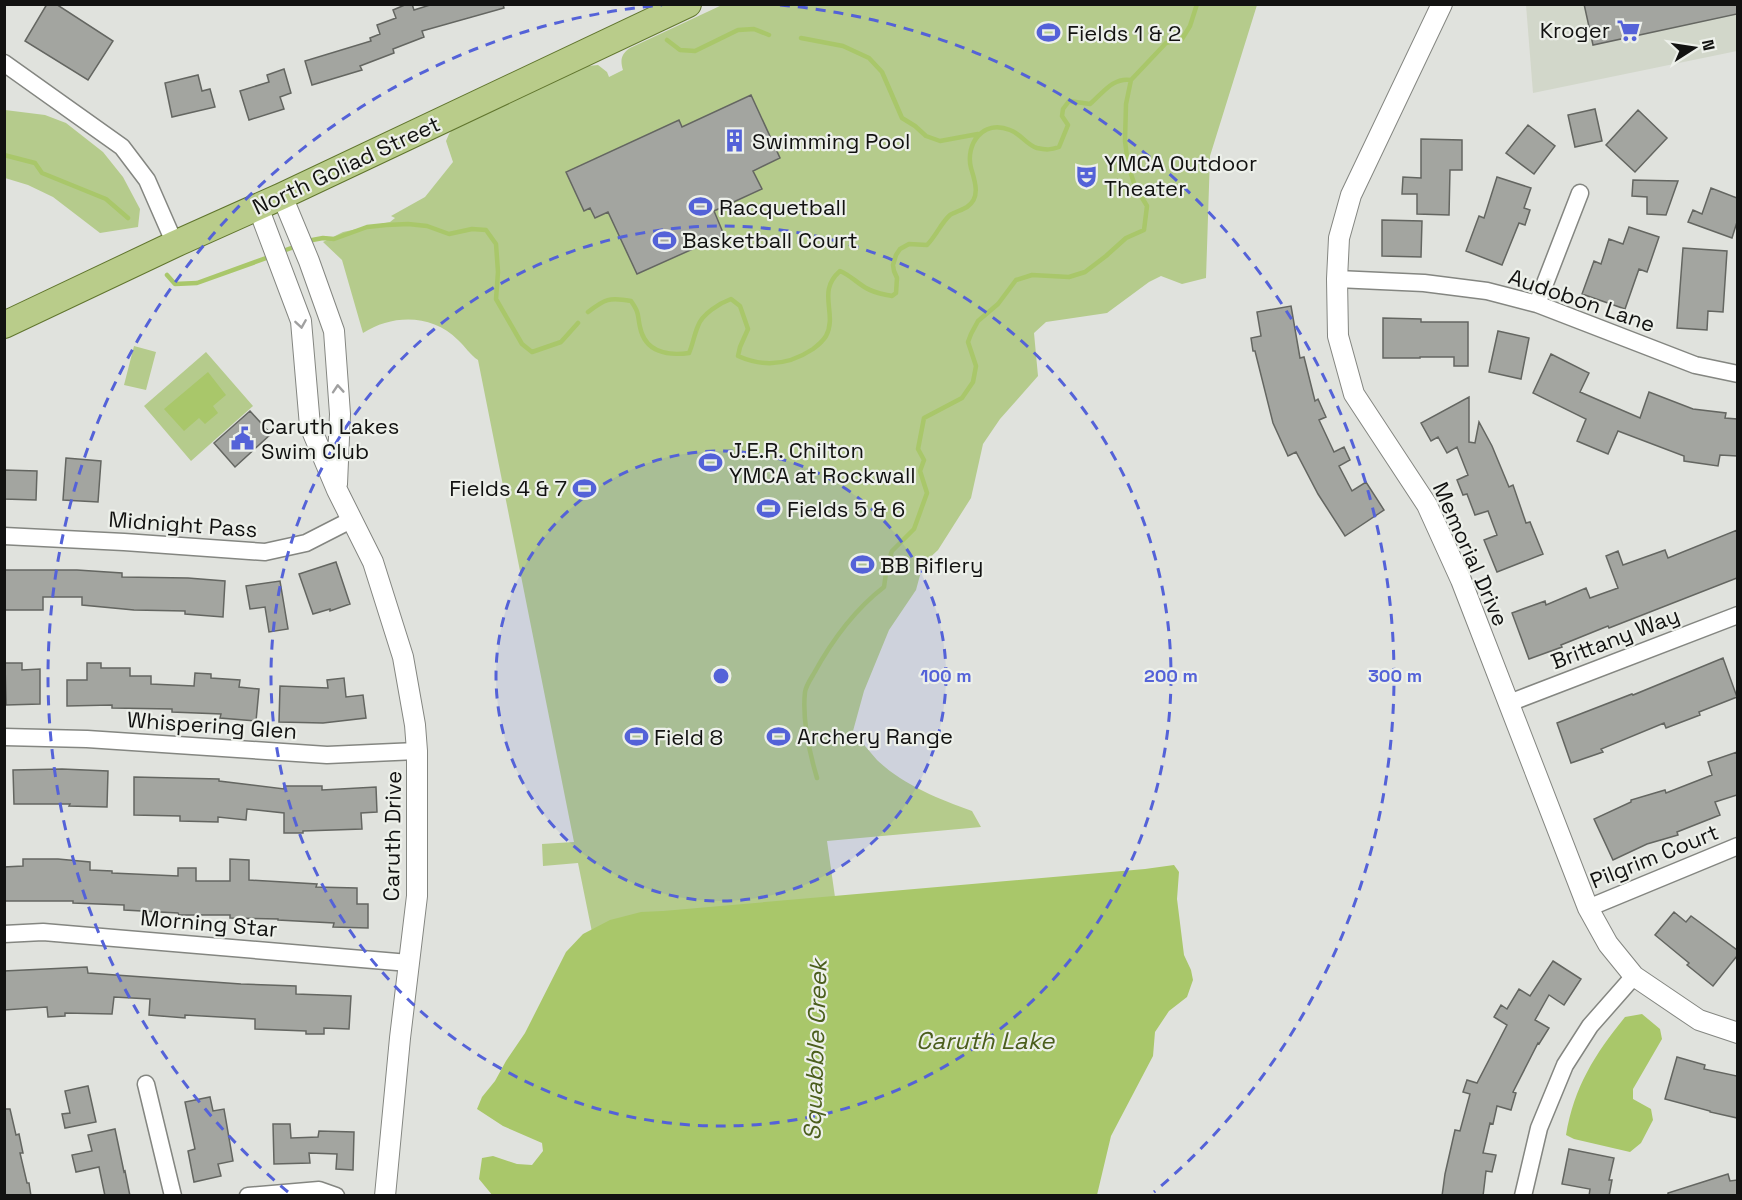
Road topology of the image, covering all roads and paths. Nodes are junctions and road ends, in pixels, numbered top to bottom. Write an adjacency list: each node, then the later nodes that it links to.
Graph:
1 (688, 4): 5 (main road, North Goliad Street)
2 (1442, 4): 8 (street, Memorial Drive)
3 (4, 63): 7 (street)
4 (1580, 193): 9 (street)
5 (282, 196): 6 (main road, North Goliad Street); 12 (street, Caruth Drive, one-way to 5)
6 (258, 207): 7 (main road, North Goliad Street); 12 (street, Caruth Drive, one-way to 12)
7 (175, 244): 10 (main road, North Goliad Street)
8 (1337, 279): 9 (street, Audobon Lane); 16 (street, Memorial Drive)
9 (1537, 304): 11 (street, Audobon Lane)
10 (4, 325)
11 (1737, 374)
12 (337, 490): 13 (street, Caruth Drive)
13 (351, 520): 14 (street, Midnight Pass); 18 (street, Caruth Drive)
14 (4, 536)
15 (1737, 615): 16 (street, Brittany Way)
16 (1509, 703): 20 (street, Memorial Drive)
17 (4, 737): 18 (street, Whispering Glen)
18 (417, 751): 22 (street, Caruth Drive)
19 (1737, 846): 20 (street, Pilgrim Court)
20 (1588, 908): 23 (street, Memorial Drive)
21 (4, 934): 22 (street, Morning Star)
22 (409, 963): 29 (street, Caruth Drive)
23 (1634, 976): 24 (street, Memorial Drive); 30 (street)
24 (1737, 1033)
25 (146, 1084): 26 (street)
26 (173, 1196)
27 (248, 1196): 28 (street)
28 (336, 1196)
29 (385, 1196)
30 (1523, 1196)

